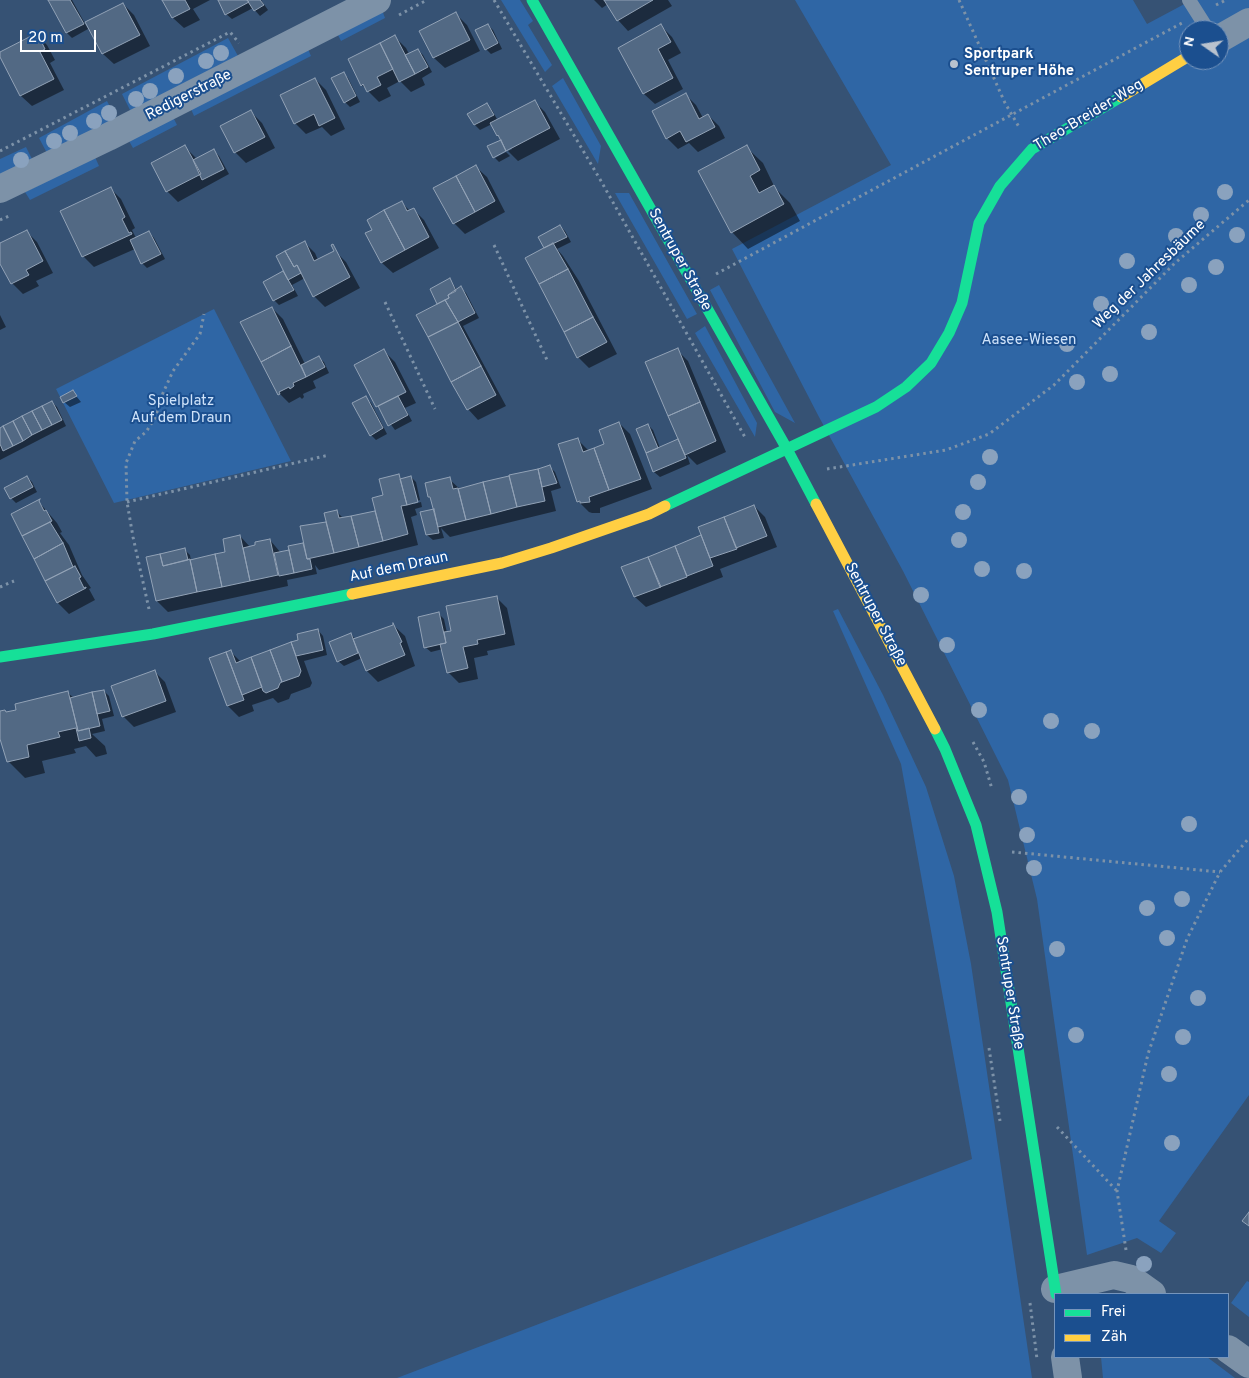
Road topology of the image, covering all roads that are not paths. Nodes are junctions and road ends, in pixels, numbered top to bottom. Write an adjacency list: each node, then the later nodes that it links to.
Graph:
1 (377, 0): 8 (street, Redigerstraße)
2 (532, 0): 9 (street, Sentruper Straße)
3 (1189, 0): 4 (lane)
4 (1201, 20)
5 (1249, 22): 6 (street)
6 (1229, 33)
7 (1179, 62): 9 (street, Theo-Breider-Weg)
8 (0, 189)
9 (787, 450): 10 (street, Auf dem Draun); 12 (street, Sentruper Straße)
10 (0, 657)
11 (1142, 1287): 12 (street, Sentruper Straße)
12 (1056, 1291)
13 (1229, 1350): 15 (street)
14 (1065, 1358): 16 (street)
15 (1249, 1364)
16 (1068, 1378)

